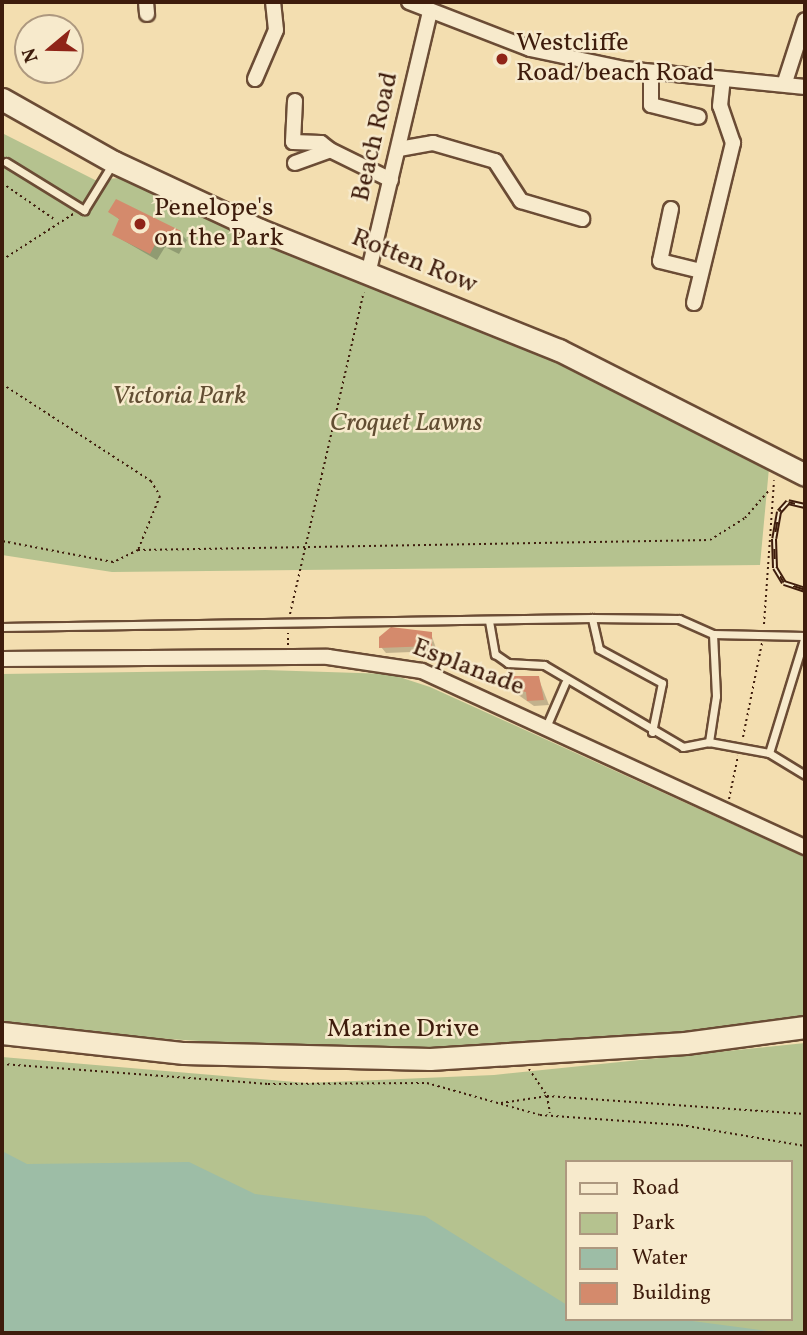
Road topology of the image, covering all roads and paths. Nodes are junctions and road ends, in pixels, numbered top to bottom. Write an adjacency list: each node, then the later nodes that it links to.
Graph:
1 (273, 2): 6 (street)
2 (409, 2): 3 (street)
3 (430, 12): 5 (street); 13 (street, Beach Road)
4 (805, 20): 8 (street)
5 (652, 72): 7 (street); 12 (street)
6 (256, 79)
7 (723, 79): 8 (street); 25 (street)
8 (785, 82): 9 (street)
9 (805, 87)
10 (2, 99): 16 (street, Rotten Row)
11 (295, 101): 14 (street)
12 (699, 117)
13 (399, 149): 18 (street, Beach Road); 22 (street)
14 (330, 150): 17 (street); 18 (street)
15 (6, 162): 21 (lane)
16 (114, 162): 21 (lane); 26 (street, Rotten Row)
17 (295, 163)
18 (391, 180): 26 (street, Beach Road)
19 (2, 183): 23 (path)
20 (671, 209): 25 (street)
21 (84, 210): 23 (path)
22 (582, 219)
23 (55, 220): 24 (path)
24 (2, 260)
25 (701, 271): 27 (street)
26 (368, 274): 29 (street, Rotten Row); 32 (path)
27 (694, 303)
28 (2, 384): 33 (path)
29 (805, 475)
30 (770, 489): 32 (path)
31 (2, 541): 33 (path)
32 (304, 548): 33 (path); 36 (path)
33 (138, 550)
34 (592, 618): 35 (lane); 38 (lane); 44 (lane)
35 (489, 621): 36 (lane); 42 (lane)
36 (288, 624): 37 (lane); 40 (path)
37 (2, 627)
38 (713, 634): 39 (lane); 45 (lane)
39 (805, 636): 46 (lane)
40 (288, 657): 41 (street, Esplanade); 43 (street, Esplanade)
41 (2, 659)
42 (565, 683): 43 (lane); 44 (lane)
43 (546, 727): 48 (street, Esplanade)
44 (652, 732): 45 (lane)
45 (709, 742): 46 (lane)
46 (769, 753): 47 (lane)
47 (805, 775)
48 (805, 847)
49 (805, 1027): 50 (street, Marine Drive)
50 (2, 1033)
51 (2, 1064): 54 (path)
52 (527, 1065): 53 (path)
53 (547, 1096): 54 (path); 55 (path); 56 (path)
54 (498, 1104): 55 (path)
55 (550, 1114): 57 (path)
56 (805, 1114)
57 (805, 1146)

